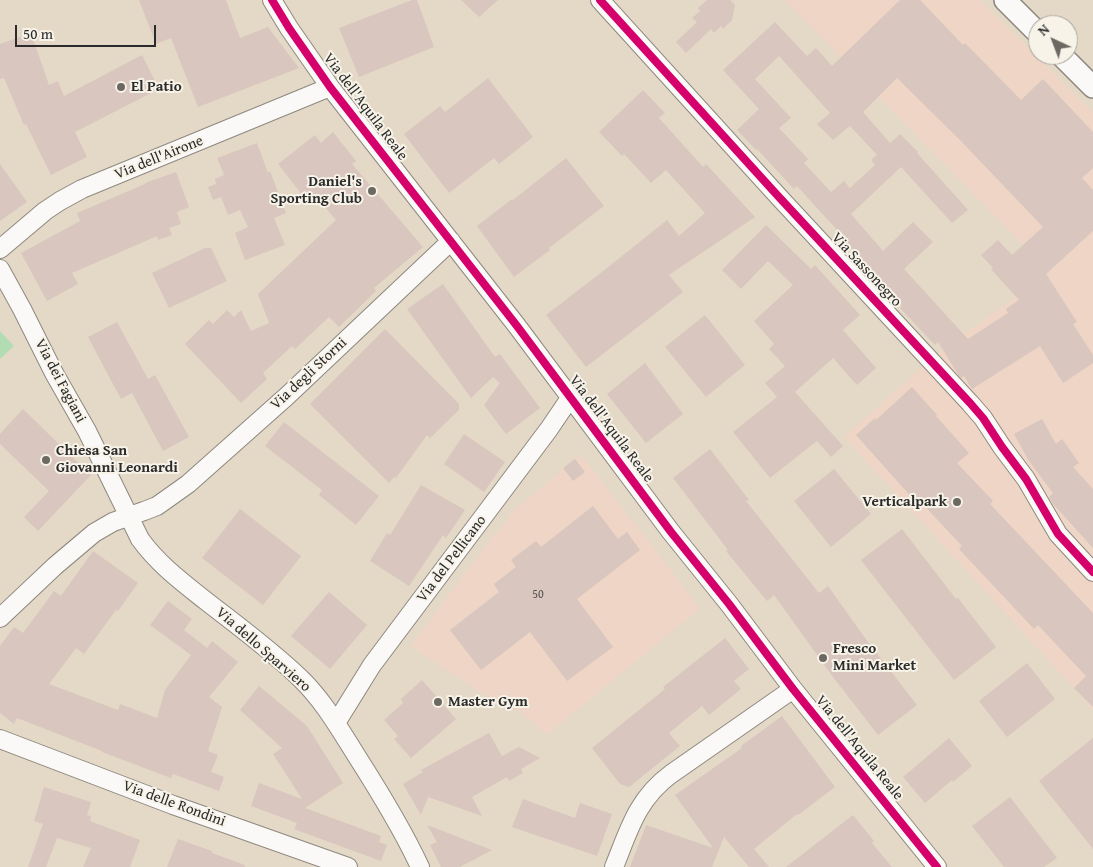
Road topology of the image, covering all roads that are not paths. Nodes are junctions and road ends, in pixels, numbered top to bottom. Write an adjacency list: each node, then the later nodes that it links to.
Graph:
1 (272, 0): 6 (street, Via dell'Aquila Reale)
2 (600, 0): 13 (street, Via Sassonegro)
3 (1005, 0): 4 (street)
4 (1028, 22)
5 (1071, 65): 7 (street)
6 (330, 87): 8 (street, Via dell'Aquila Reale); 9 (street, Via dell'Airone)
7 (1093, 87)
8 (452, 241): 11 (street, Via dell'Aquila Reale); 12 (street, Via degli Storni)
9 (0, 249)
10 (0, 269): 12 (street, Via dei Fagiani)
11 (570, 398): 15 (street, Via dell'Aquila Reale); 16 (street, Via del Pellicano)
12 (128, 516): 14 (street, Via degli Storni); 16 (street, Via dello Sparviero)
13 (1093, 572)
14 (0, 618)
15 (792, 689): 20 (street); 21 (street, Via dell'Aquila Reale)
16 (336, 723): 19 (street, Via dello Sparviero)
17 (0, 739): 18 (street, Via delle Rondini)
18 (348, 867)
19 (420, 867)
20 (614, 867)
21 (937, 867)

